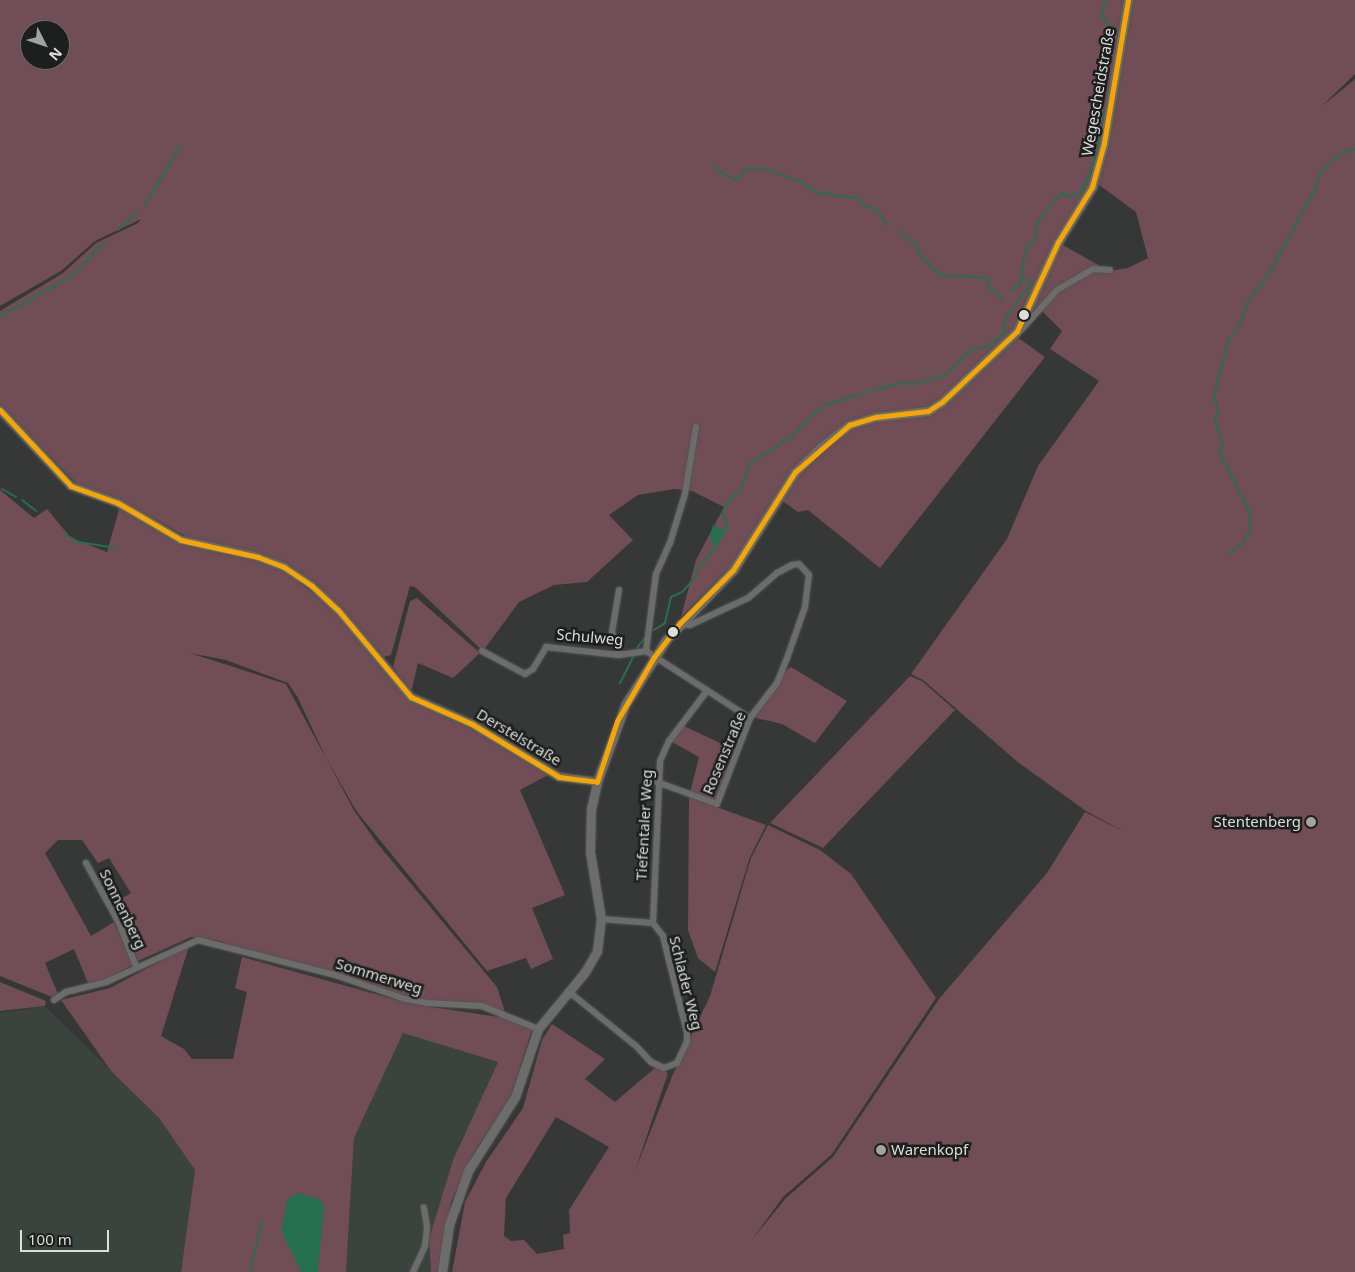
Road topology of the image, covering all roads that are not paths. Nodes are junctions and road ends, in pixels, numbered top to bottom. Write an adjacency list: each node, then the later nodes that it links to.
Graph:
1 (1128, 0): 3 (main road, Wegescheidstraße)
2 (1110, 270): 3 (street)
3 (1017, 331): 7 (main road)
4 (0, 410): 14 (street, Derstelstraße)
5 (696, 427): 9 (street)
6 (619, 590): 10 (street)
7 (680, 623): 11 (main road); 13 (street, Rosenstraße)
8 (482, 651): 10 (street, Schulweg)
9 (646, 651): 10 (street, Schulweg); 11 (street)
10 (619, 655)
11 (654, 657): 12 (street); 14 (main road)
12 (707, 691): 13 (street); 15 (street, Tiefentaler Weg)
13 (750, 718): 15 (street, Rosenstraße)
14 (597, 782): 17 (main road)
15 (657, 782): 18 (street, Tiefentaler Weg)
16 (86, 863): 20 (street, Sonnenberg)
17 (601, 919): 18 (street); 21 (main road)
18 (652, 923): 21 (street, Schlader Weg)
19 (212, 942): 20 (street, Sonnenberg); 23 (street, Sommerweg)
20 (136, 966): 22 (street, Sonnenberg)
21 (568, 991): 23 (main road)
22 (54, 1000)
23 (538, 1029): 26 (main road)
24 (424, 1207): 25 (street)
25 (413, 1272)
26 (442, 1272)

